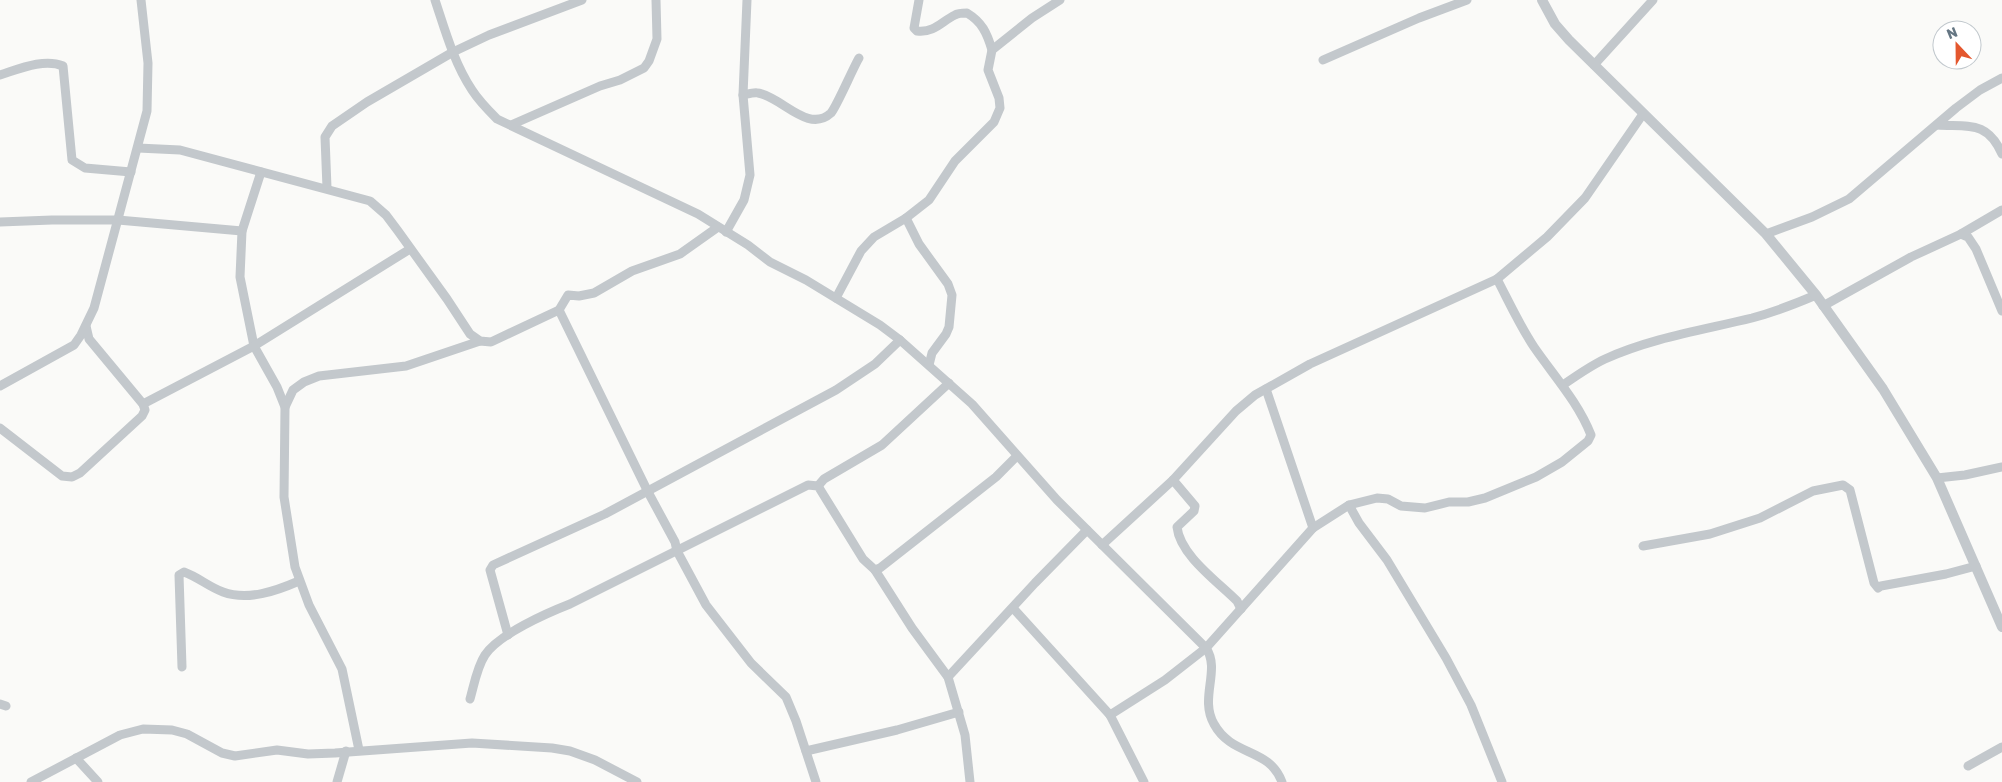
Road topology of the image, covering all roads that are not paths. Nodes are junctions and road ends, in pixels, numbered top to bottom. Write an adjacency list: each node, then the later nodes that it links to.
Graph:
1 (141, 0): 22 (street)
2 (435, 0): 12 (street)
3 (582, 0): 12 (street)
4 (656, 0): 20 (street)
5 (747, 0): 18 (street)
6 (918, 0): 11 (street)
7 (1060, 0): 11 (street)
8 (1467, 0): 14 (street)
9 (1542, 0): 15 (street)
10 (1652, 0): 15 (street)
11 (992, 50): 28 (street)
12 (453, 52): 20 (street); 26 (street)
13 (859, 58): 18 (street)
14 (1323, 60)
15 (1594, 65): 19 (street)
16 (0, 76): 24 (street)
17 (2002, 78): 21 (street)
18 (743, 95): 33 (street)
19 (1643, 114): 34 (street); 37 (street)
20 (511, 125): 31 (street)
21 (1937, 125): 23 (street); 34 (street)
22 (138, 148): 24 (street); 25 (street)
23 (2002, 154)
24 (131, 172): 29 (street)
25 (261, 172): 26 (street); 32 (street)
26 (327, 188): 36 (street)
27 (2002, 210): 35 (street)
28 (906, 218): 39 (street); 47 (street)
29 (118, 220): 30 (street); 32 (street); 43 (street)
30 (0, 222)
31 (718, 227): 33 (street); 41 (street)
32 (242, 230): 46 (street)
33 (726, 232): 39 (street)
34 (1766, 234): 38 (street)
35 (1961, 234): 40 (street); 42 (street)
36 (410, 249): 45 (street); 46 (street)
37 (1497, 279): 49 (street); 51 (street)
38 (1816, 295): 40 (street); 49 (street)
39 (836, 298): 44 (street)
40 (1823, 306): 57 (street)
41 (558, 310): 45 (street); 60 (street)
42 (2002, 311)
43 (86, 326): 50 (street); 52 (street)
44 (900, 340): 47 (street); 60 (street)
45 (480, 341): 53 (street)
46 (254, 346): 52 (street); 53 (street)
47 (929, 365): 48 (street)
48 (949, 383): 55 (street); 59 (street)
49 (1562, 385): 61 (street)
50 (0, 386)
51 (1266, 389): 58 (street); 62 (street)
52 (143, 404): 54 (street)
53 (285, 407): 69 (street)
54 (0, 428)
55 (1017, 456): 63 (street); 68 (street)
56 (2002, 467): 57 (street)
57 (1937, 478): 67 (street)
58 (1173, 480): 64 (street); 71 (street)
59 (818, 486): 66 (street); 68 (street)
60 (648, 492): 66 (street); 73 (street)
61 (1349, 505): 62 (street); 94 (street)
62 (1313, 528): 71 (street)
63 (1087, 530): 64 (street); 70 (street)
64 (1102, 545): 74 (street)
65 (1644, 546): 67 (street)
66 (677, 551): 73 (street); 83 (street)
67 (1976, 566): 72 (street)
68 (875, 570): 76 (street)
69 (299, 580): 75 (street); 81 (street)
70 (1013, 608): 76 (street); 79 (street)
71 (1241, 609): 74 (street)
72 (2002, 627)
73 (508, 635): 77 (street)
74 (1206, 648): 79 (street); 93 (street)
75 (182, 667)
76 (948, 677): 78 (street)
77 (470, 699)
78 (959, 712): 83 (street); 91 (street)
79 (1110, 714): 92 (street)
80 (2002, 747): 85 (street)
81 (360, 750): 82 (street); 89 (street)
82 (346, 751): 84 (street); 88 (street)
83 (806, 751): 90 (street)
84 (76, 758): 86 (street); 87 (street)
85 (1968, 766)
86 (31, 782)
87 (98, 782)
88 (337, 782)
89 (637, 782)
90 (816, 782)
91 (970, 782)
92 (1144, 782)
93 (1282, 782)
94 (1502, 782)

